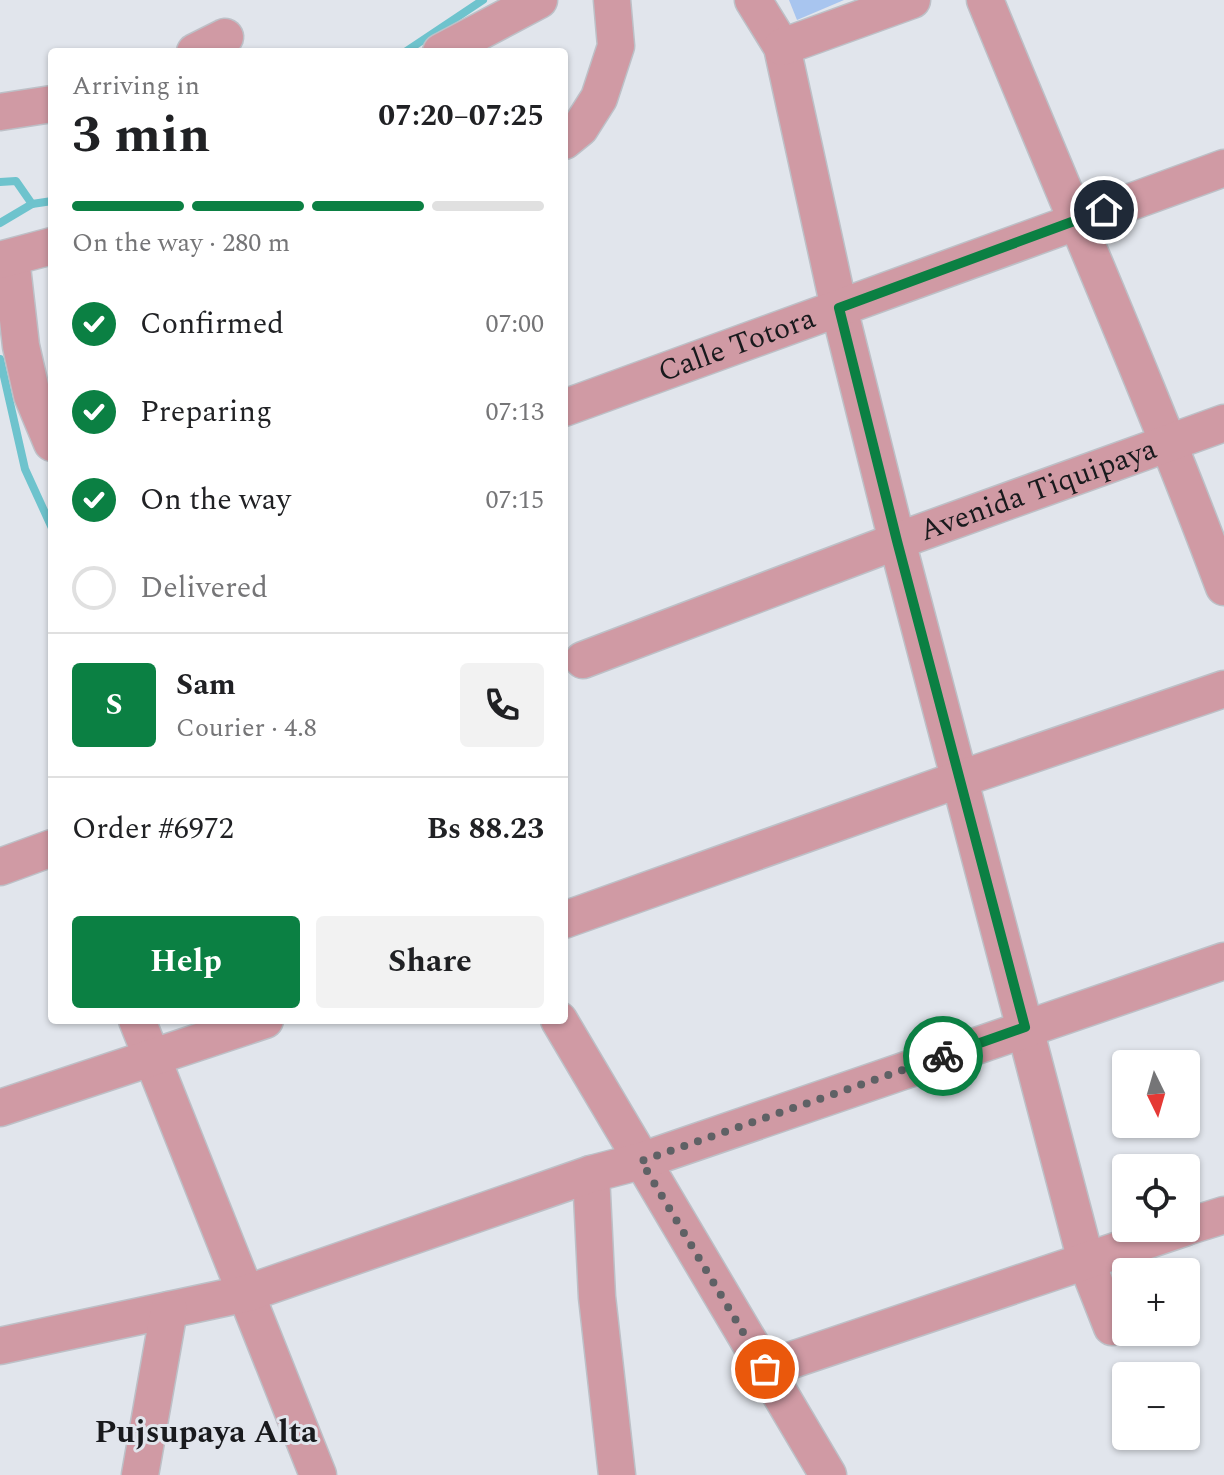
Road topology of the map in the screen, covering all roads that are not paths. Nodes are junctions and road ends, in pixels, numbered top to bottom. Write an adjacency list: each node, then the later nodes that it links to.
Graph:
1 (539, 0): 7 (street)
2 (612, 0): 10 (street)
3 (753, 0): 6 (street)
4 (912, 0): 6 (street)
5 (985, 0): 12 (street)
6 (782, 47): 15 (street)
7 (449, 48)
8 (48, 105): 9 (street)
9 (0, 112)
10 (568, 138)
11 (1224, 168): 12 (street, Calle Totora)
12 (1075, 220): 15 (street, Calle Totora); 19 (street)
13 (48, 247): 14 (street)
14 (5, 259): 18 (street)
15 (839, 308): 16 (street, Calle Totora); 20 (street)
16 (568, 407)
17 (1224, 423): 19 (street, Avenida Tiquipaya)
18 (48, 433)
19 (1170, 442): 20 (street, Avenida Tiquipaya); 21 (street)
20 (897, 541): 22 (street, Avenida Tiquipaya); 24 (street)
21 (1224, 587)
22 (583, 660)
23 (1224, 689): 24 (street)
24 (960, 779): 27 (street); 32 (street)
25 (48, 849): 26 (street)
26 (0, 867)
27 (568, 919)
28 (1224, 961): 32 (street)
29 (138, 1024): 33 (street)
30 (253, 1024): 33 (street)
31 (561, 1024): 35 (street)
32 (1025, 1027): 35 (street); 40 (street)
33 (150, 1058): 34 (street); 41 (street)
34 (0, 1108)
35 (641, 1161): 36 (street); 45 (street)
36 (591, 1174): 41 (street); 48 (street)
37 (1224, 1215): 38 (street)
38 (1200, 1223)
39 (1143, 1242): 40 (street)
40 (1086, 1261): 43 (street); 45 (street)
41 (248, 1293): 42 (street); 47 (street)
42 (169, 1310): 44 (street); 46 (street)
43 (1112, 1327)
44 (0, 1346)
45 (765, 1369): 49 (street)
46 (140, 1475)
47 (318, 1475)
48 (617, 1475)
49 (828, 1475)

